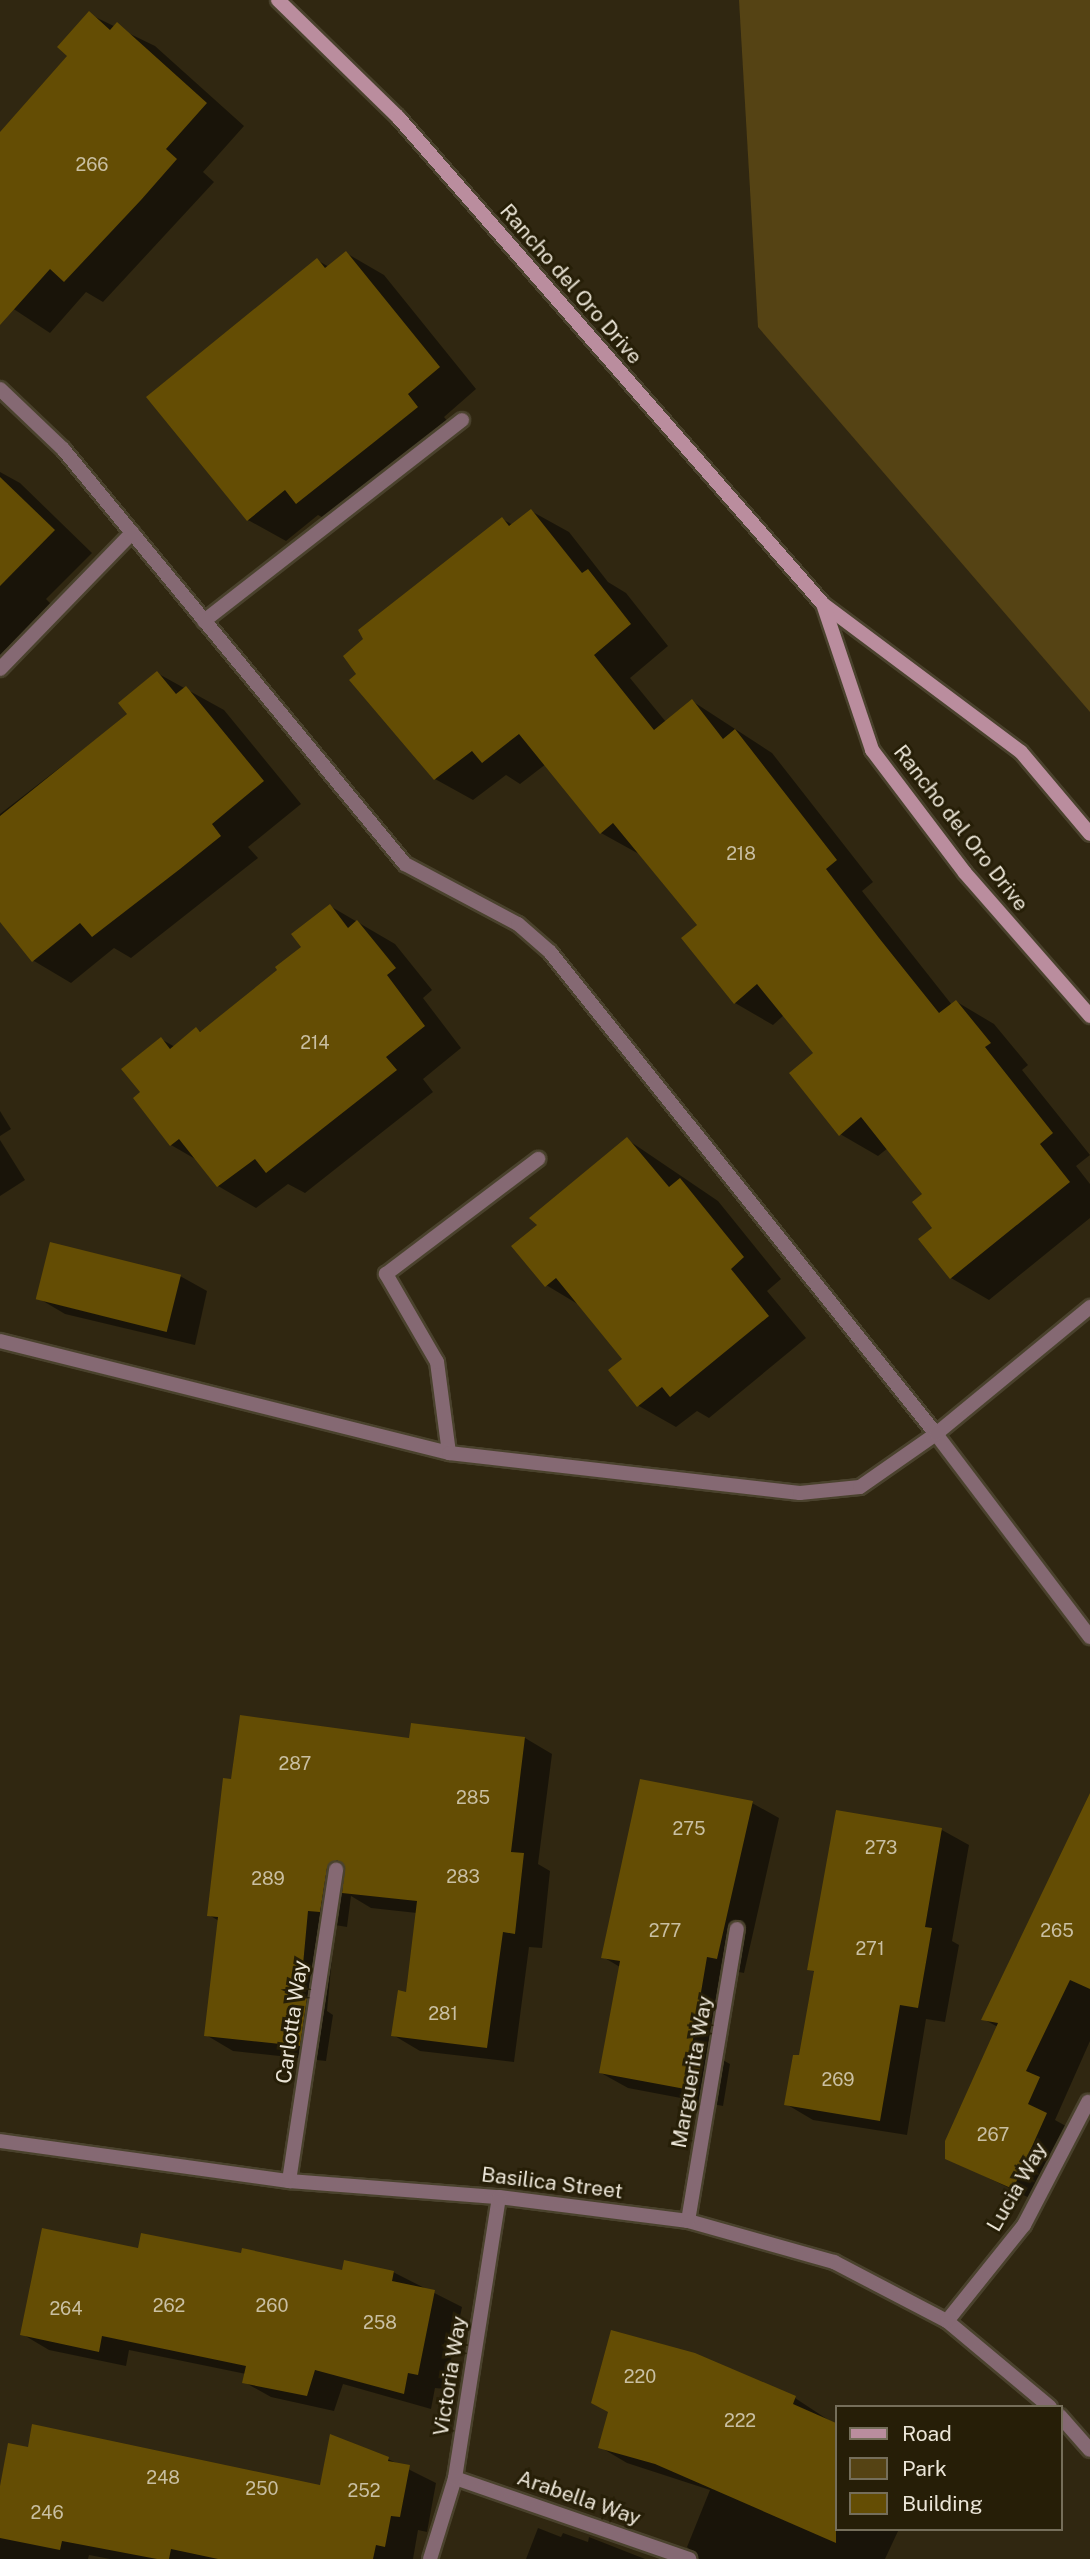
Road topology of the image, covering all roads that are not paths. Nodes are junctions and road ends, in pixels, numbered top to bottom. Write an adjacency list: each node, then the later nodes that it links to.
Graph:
1 (278, 0): 5 (main road, Rancho del Oro Drive)
2 (0, 389): 4 (street)
3 (462, 420): 6 (street)
4 (132, 533): 6 (street); 7 (street)
5 (823, 604): 8 (main road, Rancho del Oro Drive); 9 (main road, Rancho del Oro Drive)
6 (204, 621): 13 (street)
7 (0, 669)
8 (1090, 834)
9 (1090, 1016)
10 (538, 1159): 14 (street)
11 (1090, 1307): 13 (street)
12 (0, 1341): 14 (street)
13 (936, 1434): 14 (street); 15 (street)
14 (449, 1453)
15 (1090, 1637)
16 (335, 1870): 20 (street, Carlotta Way)
17 (737, 1929): 22 (street, Marguerita Way)
18 (1088, 2102): 23 (street, Lucia Way)
19 (0, 2141): 20 (street, Basilica Street)
20 (289, 2181): 21 (street, Basilica Street)
21 (499, 2197): 22 (street, Basilica Street); 27 (street, Victoria Way)
22 (688, 2221): 23 (street, Basilica Street)
23 (947, 2321): 24 (street, Basilica Street)
24 (1048, 2405)
25 (1062, 2418): 26 (street)
26 (1090, 2449)
27 (455, 2477): 28 (street, Victoria Way); 29 (street, Arabella Way)
28 (430, 2559)
29 (689, 2559)

